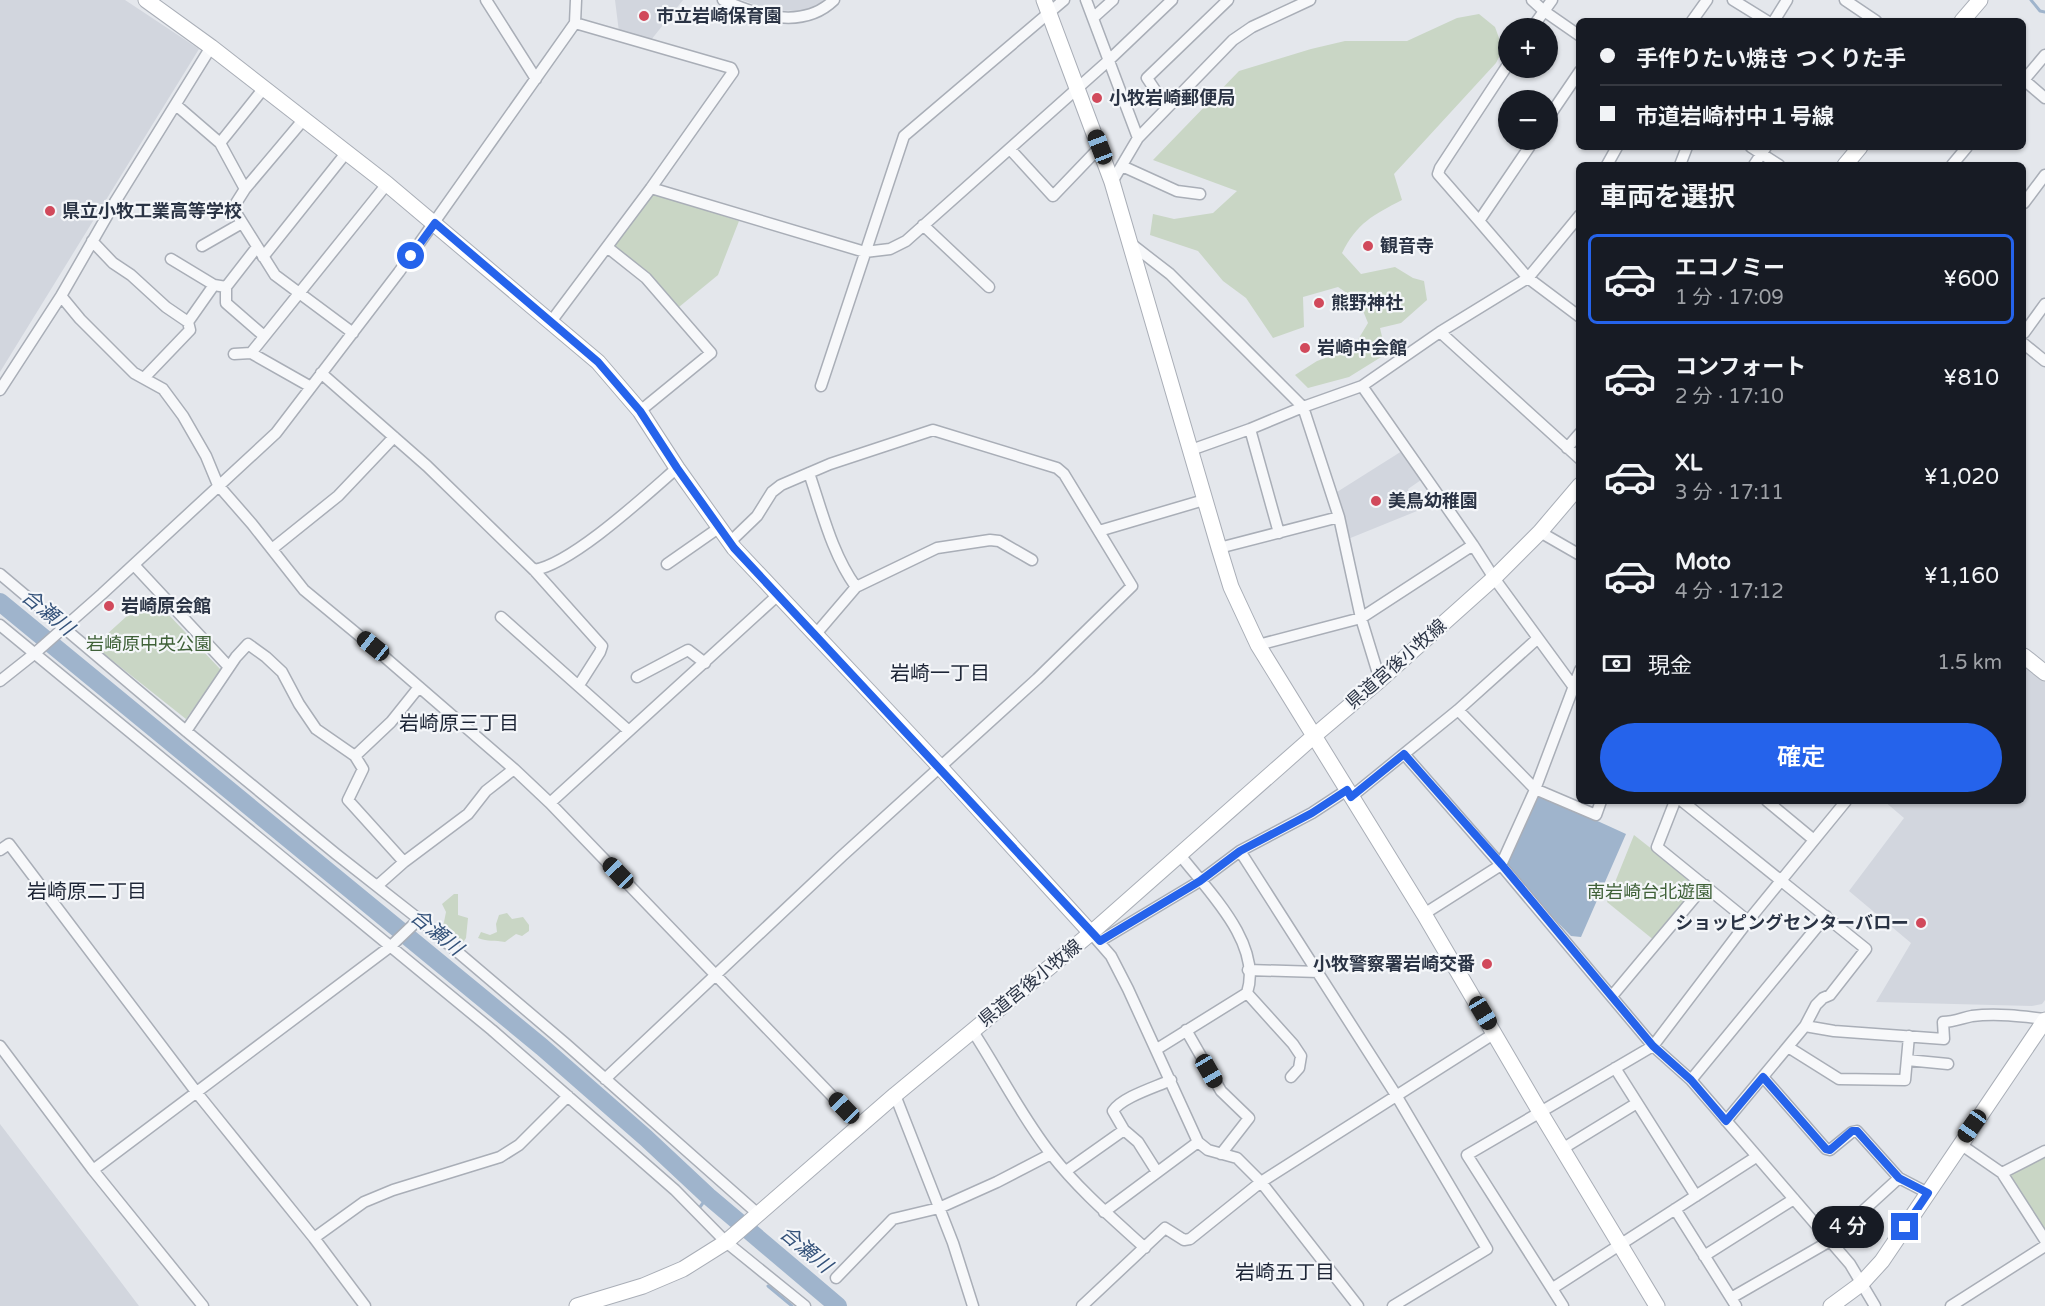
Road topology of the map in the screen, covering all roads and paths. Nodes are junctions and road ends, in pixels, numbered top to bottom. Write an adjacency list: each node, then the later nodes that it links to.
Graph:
1 (146, 0): 30 (street)
2 (486, 0): 36 (street)
3 (576, 0): 28 (street)
4 (723, 0): 5 (street)
5 (834, 0)
6 (1064, 0): 19 (street)
7 (1086, 0): 21 (street)
8 (1113, 0): 21 (street)
9 (1172, 0): 32 (street)
10 (1228, 0): 43 (street)
11 (1310, 0): 43 (street)
12 (1532, 0): 20 (street)
13 (1552, 0): 20 (street)
14 (1707, 0): 23 (street)
15 (1734, 0): 24 (street)
16 (1787, 0): 25 (street)
17 (1845, 0): 26 (street)
18 (1980, 0): 27 (street)
19 (1047, 6): 39 (street); 75 (street)
20 (1544, 11): 22 (street); 29 (street)
21 (1093, 18): 32 (street)
22 (1539, 18)
23 (1694, 18)
24 (1762, 18)
25 (1776, 18)
26 (1872, 18)
27 (1965, 18)
28 (575, 23): 36 (street); 61 (street)
29 (1576, 33)
30 (211, 47): 38 (street); 42 (street)
31 (2045, 56): 35 (street)
32 (1108, 61): 39 (street); 45 (street)
33 (1576, 77): 41 (street)
34 (1499, 78): 66 (street)
35 (2026, 78)
36 (536, 79): 68 (street)
37 (2026, 82): 40 (street)
38 (264, 88): 44 (street); 46 (street)
39 (1078, 88): 47 (street); 48 (street)
40 (2045, 98)
41 (1558, 103)
42 (176, 105): 46 (street); 70 (street)
43 (1167, 108): 45 (street)
44 (304, 119): 53 (street); 62 (street)
45 (1138, 138): 57 (street)
46 (220, 143): 62 (street)
47 (1100, 147): 48 (street); 59 (street)
48 (1010, 149): 69 (street)
49 (1527, 150): 66 (street)
50 (1764, 150): 54 (street)
51 (1858, 150): 55 (street)
52 (1964, 150): 56 (street)
53 (346, 153): 60 (street); 74 (street)
54 (1776, 162)
55 (1848, 162)
56 (1954, 162)
57 (1122, 166): 59 (street); 63 (street)
58 (2045, 175): 64 (street)
59 (1112, 182): 71 (street)
60 (387, 184): 68 (street); 81 (street)
61 (651, 188): 73 (street); 75 (street)
62 (245, 189): 67 (street)
63 (1200, 194)
64 (2026, 200)
65 (1576, 220): 77 (street)
66 (1479, 221): 77 (street)
67 (242, 223): 72 (street); 74 (street)
68 (435, 223): 86 (street); 89 (street)
69 (923, 225): 75 (street); 80 (street)
70 (92, 241): 82 (street); 85 (street)
71 (1130, 243): 101 (street); 107 (street)
72 (202, 246)
73 (607, 247): 86 (street); 102 (street)
74 (260, 252): 79 (street); 81 (street)
75 (865, 252): 97 (street)
76 (171, 259): 78 (street)
77 (1528, 278): 84 (street); 88 (street)
78 (214, 285): 79 (street); 85 (street)
79 (226, 287): 90 (street)
80 (989, 287)
81 (298, 294): 89 (street); 90 (street)
82 (61, 296): 96 (street); 100 (street)
83 (2045, 304): 87 (street)
84 (1576, 314)
85 (188, 322): 96 (street)
86 (550, 323): 102 (street)
87 (2026, 330)
88 (1440, 332): 98 (street); 106 (street)
89 (353, 333): 95 (street)
90 (264, 336): 92 (street)
91 (2026, 346): 94 (street)
92 (251, 353): 93 (street); 99 (street)
93 (234, 354)
94 (2045, 361)
95 (321, 373): 99 (street); 104 (street)
96 (144, 378): 111 (street)
97 (821, 386)
98 (1362, 386): 101 (street); 120 (street)
99 (311, 387): 111 (street)
100 (0, 390)
101 (1303, 407): 103 (street); 114 (street)
102 (640, 411): 109 (street)
103 (1251, 429): 107 (street); 118 (street)
104 (393, 437): 122 (street); 127 (street)
105 (1576, 438): 106 (street)
106 (1567, 448): 108 (street)
107 (1191, 450): 113 (street)
108 (1576, 456)
109 (677, 468): 115 (street); 127 (street)
110 (809, 473): 116 (street); 119 (street); 130 (street)
111 (219, 485): 122 (street); 126 (street)
112 (1576, 490): 117 (street, 県道宮後小牧線)
113 (1204, 500): 116 (street); 121 (street)
114 (1339, 517): 118 (street); 133 (street)
115 (720, 526): 119 (street); 125 (street)
116 (1099, 531): 157 (street)
117 (1540, 532): 123 (street); 129 (street, 県道宮後小牧線)
118 (1279, 533): 121 (street)
119 (730, 542): 131 (street)
120 (1473, 544): 129 (street); 133 (street)
121 (1219, 548): 138 (street)
122 (272, 549): 150 (street)
123 (1576, 553)
124 (1032, 560): 130 (street)
125 (667, 564)
126 (134, 565): 135 (street); 142 (street)
127 (534, 570): 148 (street)
128 (0, 574): 135 (street)
129 (1494, 578): 137 (street); 146 (street, 県道宮後小牧線)
130 (856, 587): 136 (street)
131 (778, 595): 136 (street); 141 (street)
132 (501, 618): 148 (street)
133 (1361, 618): 138 (street); 146 (street)
134 (0, 625): 139 (street)
135 (64, 628): 139 (street); 153 (street)
136 (815, 634): 157 (street)
137 (1537, 639): 149 (street); 151 (street)
138 (1258, 645): 154 (street)
139 (36, 652): 147 (street); 182 (street)
140 (2026, 658): 143 (street)
141 (705, 663): 144 (street); 152 (street)
142 (230, 667): 153 (street); 156 (street)
143 (2045, 673)
144 (637, 677)
145 (1576, 679): 149 (street)
146 (1380, 680): 154 (street, 県道宮後小牧線)
147 (0, 681)
148 (579, 685): 152 (street)
149 (1573, 686): 159 (street)
150 (419, 687): 156 (street); 158 (street)
151 (1458, 710): 155 (street); 159 (street)
152 (629, 730): 161 (street)
153 (186, 731): 176 (street)
154 (1314, 736): 160 (street); 170 (street, 県道宮後小牧線)
155 (1404, 754): 160 (street); 172 (street)
156 (355, 756): 171 (street)
157 (940, 767): 181 (street); 185 (street)
158 (514, 769): 161 (street); 171 (street)
159 (1535, 789): 162 (street); 172 (street)
160 (1349, 794): 169 (street); 177 (street)
161 (550, 802): 185 (street)
162 (1601, 804)
163 (1675, 804): 175 (street)
164 (1686, 804): 174 (street)
165 (1771, 804): 167 (street)
166 (1844, 804): 167 (street)
167 (1814, 840): 174 (street)
168 (0, 850): 206 (street)
169 (1240, 851): 173 (street); 184 (street)
170 (1180, 855): 173 (street); 181 (street, 県道宮後小牧線)
171 (404, 862): 176 (street)
172 (1502, 865): 177 (street); 187 (street)
173 (1200, 881): 181 (street); 183 (street)
174 (1781, 881): 178 (street); 179 (street)
175 (1705, 885): 179 (street); 187 (street)
176 (376, 886): 203 (street)
177 (1424, 914): 192 (street)
178 (1826, 916): 189 (street); 205 (street)
179 (1748, 921): 195 (street)
180 (414, 924): 182 (street)
181 (1095, 937): 190 (street, 県道宮後小牧線); 197 (street)
182 (391, 946): 206 (street); 209 (street)
183 (1248, 970): 184 (street); 186 (street)
184 (1319, 972): 208 (street)
185 (716, 975): 203 (street); 213 (street)
186 (1247, 993): 191 (street); 201 (street)
187 (1612, 996): 195 (street)
188 (2045, 1019): 193 (street); 216 (street)
189 (1805, 1026): 193 (street); 196 (street)
190 (972, 1030): 207 (street, 県道宮後小牧線); 219 (street)
191 (1186, 1030): 197 (street); 220 (street)
192 (1495, 1033): 208 (street); 211 (street)
193 (1909, 1036): 198 (street)
194 (0, 1046): 222 (street)
195 (1653, 1046): 200 (street); 205 (street)
196 (1788, 1047): 198 (street); 202 (street)
197 (1157, 1049): 204 (street)
198 (1907, 1060): 199 (street)
199 (1948, 1064)
200 (1615, 1068): 210 (street); 211 (street)
201 (1291, 1077)
202 (1763, 1077): 212 (street); 226 (street)
203 (605, 1079): 234 (street)
204 (1171, 1080): 214 (street); 215 (street)
205 (1691, 1080): 212 (street)
206 (197, 1093): 222 (street); 235 (street)
207 (895, 1095): 213 (street, 県道宮後小牧線); 231 (street)
208 (1396, 1095): 227 (street); 255 (street)
209 (568, 1096): 235 (street); 236 (street)
210 (1637, 1103): 217 (street); 229 (street)
211 (1540, 1112): 217 (street); 245 (street)
212 (1726, 1121): 221 (street)
213 (860, 1125): 234 (street, 県道宮後小牧線)
214 (1124, 1130): 223 (street); 224 (street)
215 (1198, 1142): 220 (street); 224 (street)
216 (1960, 1144): 225 (street); 228 (street)
217 (1562, 1149): 239 (street)
218 (2045, 1151): 225 (street)
219 (1051, 1154): 223 (street); 231 (street)
220 (1221, 1154): 227 (street)
221 (1756, 1157): 229 (street); 230 (street)
222 (93, 1170): 248 (street)
223 (1066, 1172): 233 (street)
224 (1157, 1172): 233 (street)
225 (2002, 1173): 237 (street)
226 (1899, 1178): 228 (street); 238 (street)
227 (1261, 1182): 241 (street); 254 (street)
228 (1928, 1193): 244 (street)
229 (1696, 1196): 232 (street)
230 (1794, 1199): 238 (street); 242 (street)
231 (939, 1208): 243 (street); 252 (street)
232 (1675, 1209): 239 (street); 242 (street)
233 (1104, 1212): 241 (street)
234 (758, 1213): 236 (street, 県道宮後小牧線)
235 (315, 1238): 249 (street)
236 (728, 1240): 250 (street, 県道宮後小牧線); 251 (street)
237 (2045, 1240)
238 (1830, 1241): 244 (street); 246 (street)
239 (1620, 1245): 245 (street); 257 (street)
240 (2045, 1246): 247 (street)
241 (1144, 1248): 253 (street)
242 (1704, 1256): 246 (street)
243 (836, 1278)
244 (1861, 1284): 258 (street); 259 (street)
245 (1553, 1288): 256 (street)
246 (1733, 1302)
247 (1953, 1305)
248 (203, 1306)
249 (365, 1306)
250 (576, 1306)
251 (805, 1306)
252 (973, 1306)
253 (1082, 1306)
254 (1358, 1306)
255 (1393, 1306)
256 (1563, 1306)
257 (1657, 1306)
258 (1831, 1306)
259 (1875, 1306)

